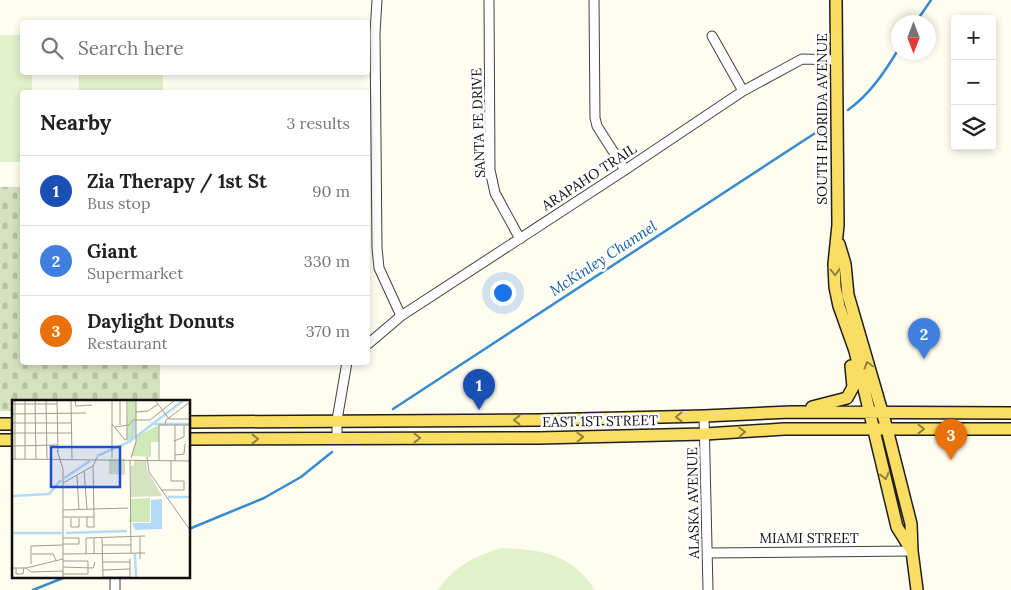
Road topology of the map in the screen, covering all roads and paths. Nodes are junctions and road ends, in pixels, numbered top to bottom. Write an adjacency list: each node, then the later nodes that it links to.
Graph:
1 (377, 0): 12 (street)
2 (489, 0): 10 (street, SANTA FE DRIVE)
3 (594, 0): 8 (street)
4 (836, 0): 6 (main road, SOUTH FLORIDA AVENUE)
5 (712, 36): 7 (street)
6 (837, 60): 7 (street, ARAPAHO TRAIL); 9 (main road, SOUTH FLORIDA AVENUE)
7 (743, 91): 8 (street, ARAPAHO TRAIL)
8 (625, 170): 10 (street, ARAPAHO TRAIL)
9 (837, 237): 11 (main road, SOUTH FLORIDA AVENUE, one-way to 11); 17 (main road, SOUTH FLORIDA AVENUE, one-way to 9)
10 (520, 239): 12 (street, ARAPAHO TRAIL)
11 (838, 306): 15 (main road); 16 (main road, SOUTH FLORIDA AVENUE)
12 (401, 316): 13 (street, ARAPAHO TRAIL)
13 (370, 342)
14 (346, 365): 20 (street)
15 (791, 412): 16 (main road, EAST 1ST STREET); 19 (main road, EAST 1ST STREET)
16 (868, 412): 17 (main road, EAST 1ST STREET); 23 (main road, SOUTH FLORIDA AVENUE)
17 (881, 412): 18 (main road, EAST 1ST STREET); 24 (main road, SOUTH FLORIDA AVENUE)
18 (1011, 413)
19 (704, 416): 20 (main road, EAST 1ST STREET, one-way to 20); 26 (street, ALASKA AVENUE)
20 (337, 420): 21 (main road, EAST 1ST STREET); 29 (street)
21 (230, 421): 22 (main road, EAST 1ST STREET); 28 (street)
22 (190, 422)
23 (872, 429): 24 (main road, EAST 1ST STREET); 26 (main road, EAST 1ST STREET, one-way to 23); 30 (main road, SOUTH FLORIDA AVENUE, one-way to 30)
24 (887, 429): 25 (main road, EAST 1ST STREET, one-way to 25); 30 (main road, SOUTH FLORIDA AVENUE)
25 (1011, 429)
26 (706, 434): 29 (main road, EAST 1ST STREET, one-way to 26); 31 (street, ALASKA AVENUE)
27 (190, 439): 28 (main road, EAST 1ST STREET)
28 (228, 439): 29 (main road, EAST 1ST STREET, one-way to 29)
29 (338, 439)
30 (912, 551): 31 (street, MIAMI STREET); 33 (main road, SOUTH FLORIDA AVENUE)
31 (707, 553): 32 (street, ALASKA AVENUE)
32 (708, 590)
33 (916, 590)

